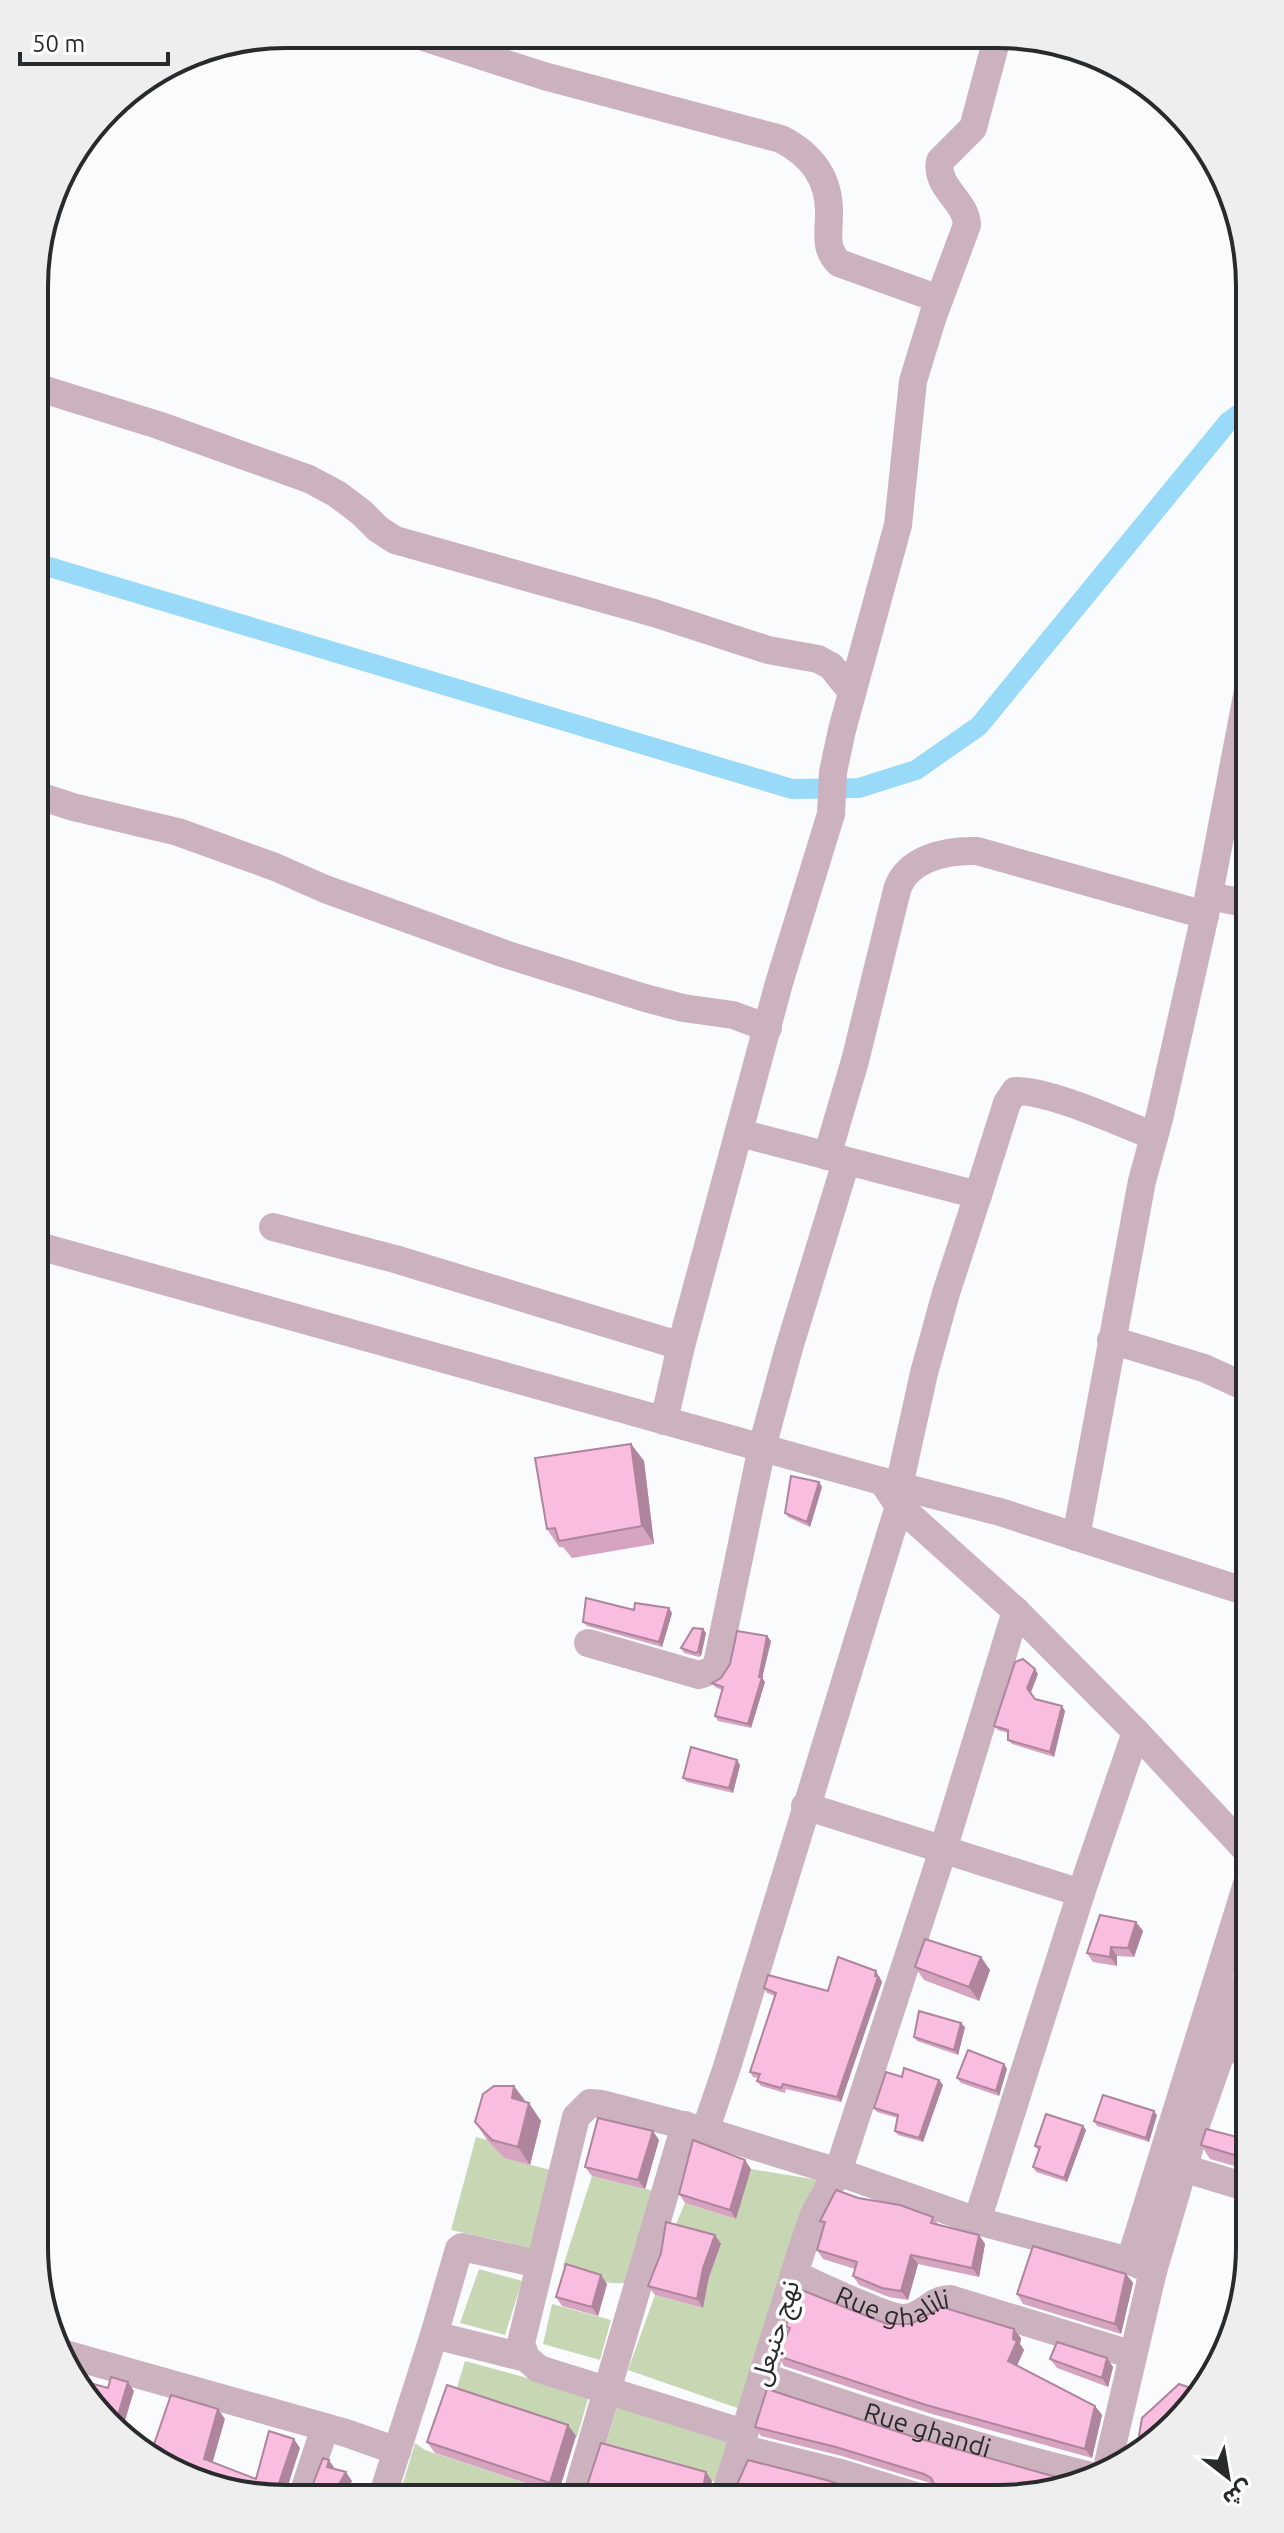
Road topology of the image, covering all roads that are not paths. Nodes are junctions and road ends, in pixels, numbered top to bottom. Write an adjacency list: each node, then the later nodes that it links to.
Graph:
1 (994, 48): 3 (street)
2 (460, 49): 3 (street)
3 (939, 299): 5 (street)
4 (48, 391): 5 (street)
5 (852, 692): 10 (street)
6 (1236, 755): 9 (street)
7 (48, 799): 10 (street)
8 (1236, 905): 9 (street)
9 (1207, 906): 12 (street); 13 (street)
10 (768, 1028): 11 (street)
11 (740, 1133): 13 (street); 18 (street)
12 (1154, 1136): 14 (street); 17 (street)
13 (836, 1159): 14 (street); 21 (street)
14 (978, 1195): 22 (street)
15 (273, 1227): 18 (street)
16 (48, 1249): 20 (street)
17 (1111, 1340): 19 (street); 23 (street)
18 (681, 1346): 20 (street)
19 (1235, 1382)
20 (664, 1421): 21 (street)
21 (762, 1447): 22 (street); 26 (street)
22 (894, 1491): 23 (street); 25 (street); 28 (street)
23 (1076, 1537): 24 (street)
24 (1235, 1588)
25 (1016, 1611): 27 (street); 30 (street, نهج حنبعل)
26 (588, 1643)
27 (1136, 1732): 29 (street); 31 (street)
28 (805, 1806): 30 (street); 34 (street)
29 (1235, 1838)
30 (943, 1850): 31 (street); 36 (street, نهج حنبعل)
31 (1081, 1893): 38 (street)
32 (1235, 1928): 40 (street)
33 (1235, 2052): 35 (street)
34 (695, 2128): 36 (street); 39 (street); 47 (street)
35 (1183, 2168): 37 (street); 40 (street)
36 (838, 2172): 38 (street); 41 (street, نهج حنبعل)
37 (1235, 2184)
38 (977, 2221): 40 (street)
39 (539, 2264): 42 (street); 45 (street)
40 (1142, 2266): 43 (street)
41 (794, 2274): 43 (street, Rue ghalili); 46 (street, نهج حنبعل)
42 (434, 2335): 45 (street); 50 (street)
43 (1133, 2355): 51 (street)
44 (76, 2357): 48 (street)
45 (526, 2358): 47 (street)
46 (762, 2376): 49 (street, نهج حنبعل); 52 (street, Rue ghandi)
47 (608, 2391): 49 (street); 55 (street)
48 (325, 2427): 50 (street); 53 (street)
49 (742, 2441): 56 (street, نهج حنبعل); 57 (street)
50 (397, 2451): 54 (street)
51 (1110, 2456)
52 (1075, 2472)
53 (306, 2485)
54 (386, 2485)
55 (579, 2485)
56 (728, 2485)
57 (879, 2485)

